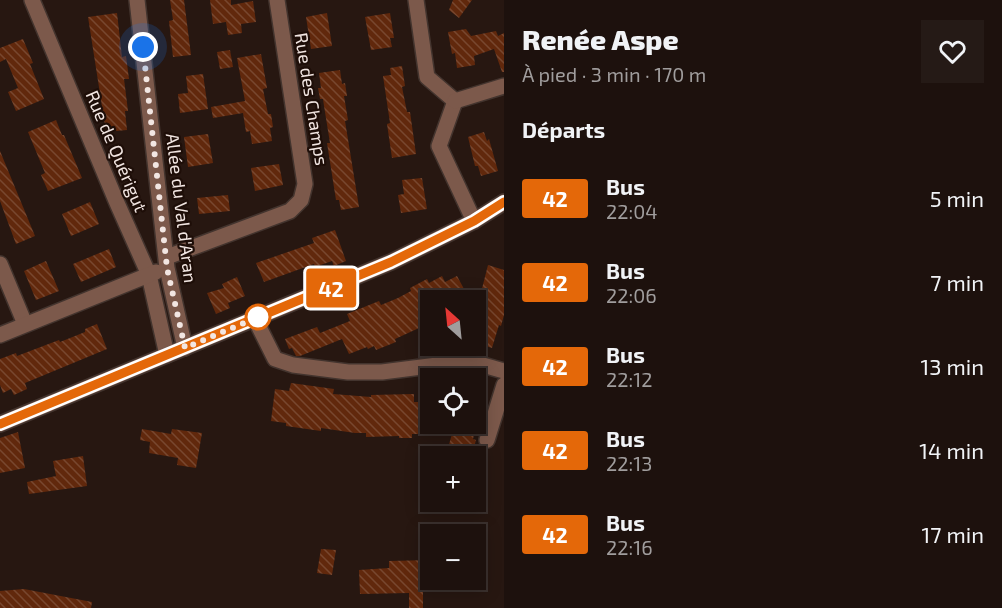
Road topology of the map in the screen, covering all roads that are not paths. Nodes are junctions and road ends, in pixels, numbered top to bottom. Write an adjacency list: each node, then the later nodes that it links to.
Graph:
1 (32, 0): 11 (street, Rue de Quérigut)
2 (137, 0): 9 (street, Allée du Val d'Aran)
3 (277, 0): 9 (street, Rue des Champs)
4 (416, 0): 6 (street)
5 (504, 86): 6 (street)
6 (455, 101): 8 (street)
7 (504, 202): 8 (street)
8 (474, 221): 12 (street)
9 (167, 262): 11 (street, Rue des Champs); 15 (street, Allée du Val d'Aran)
10 (0, 264): 13 (street)
11 (149, 275): 13 (street, Rue des Champs); 16 (street, Rue de Quérigut)
12 (255, 319): 15 (street); 17 (street)
13 (25, 324): 14 (street, Rue des Champs)
14 (0, 335)
15 (185, 348): 16 (street)
16 (167, 355): 19 (street)
17 (504, 371)
18 (504, 385): 20 (street)
19 (0, 424)
20 (487, 440)

